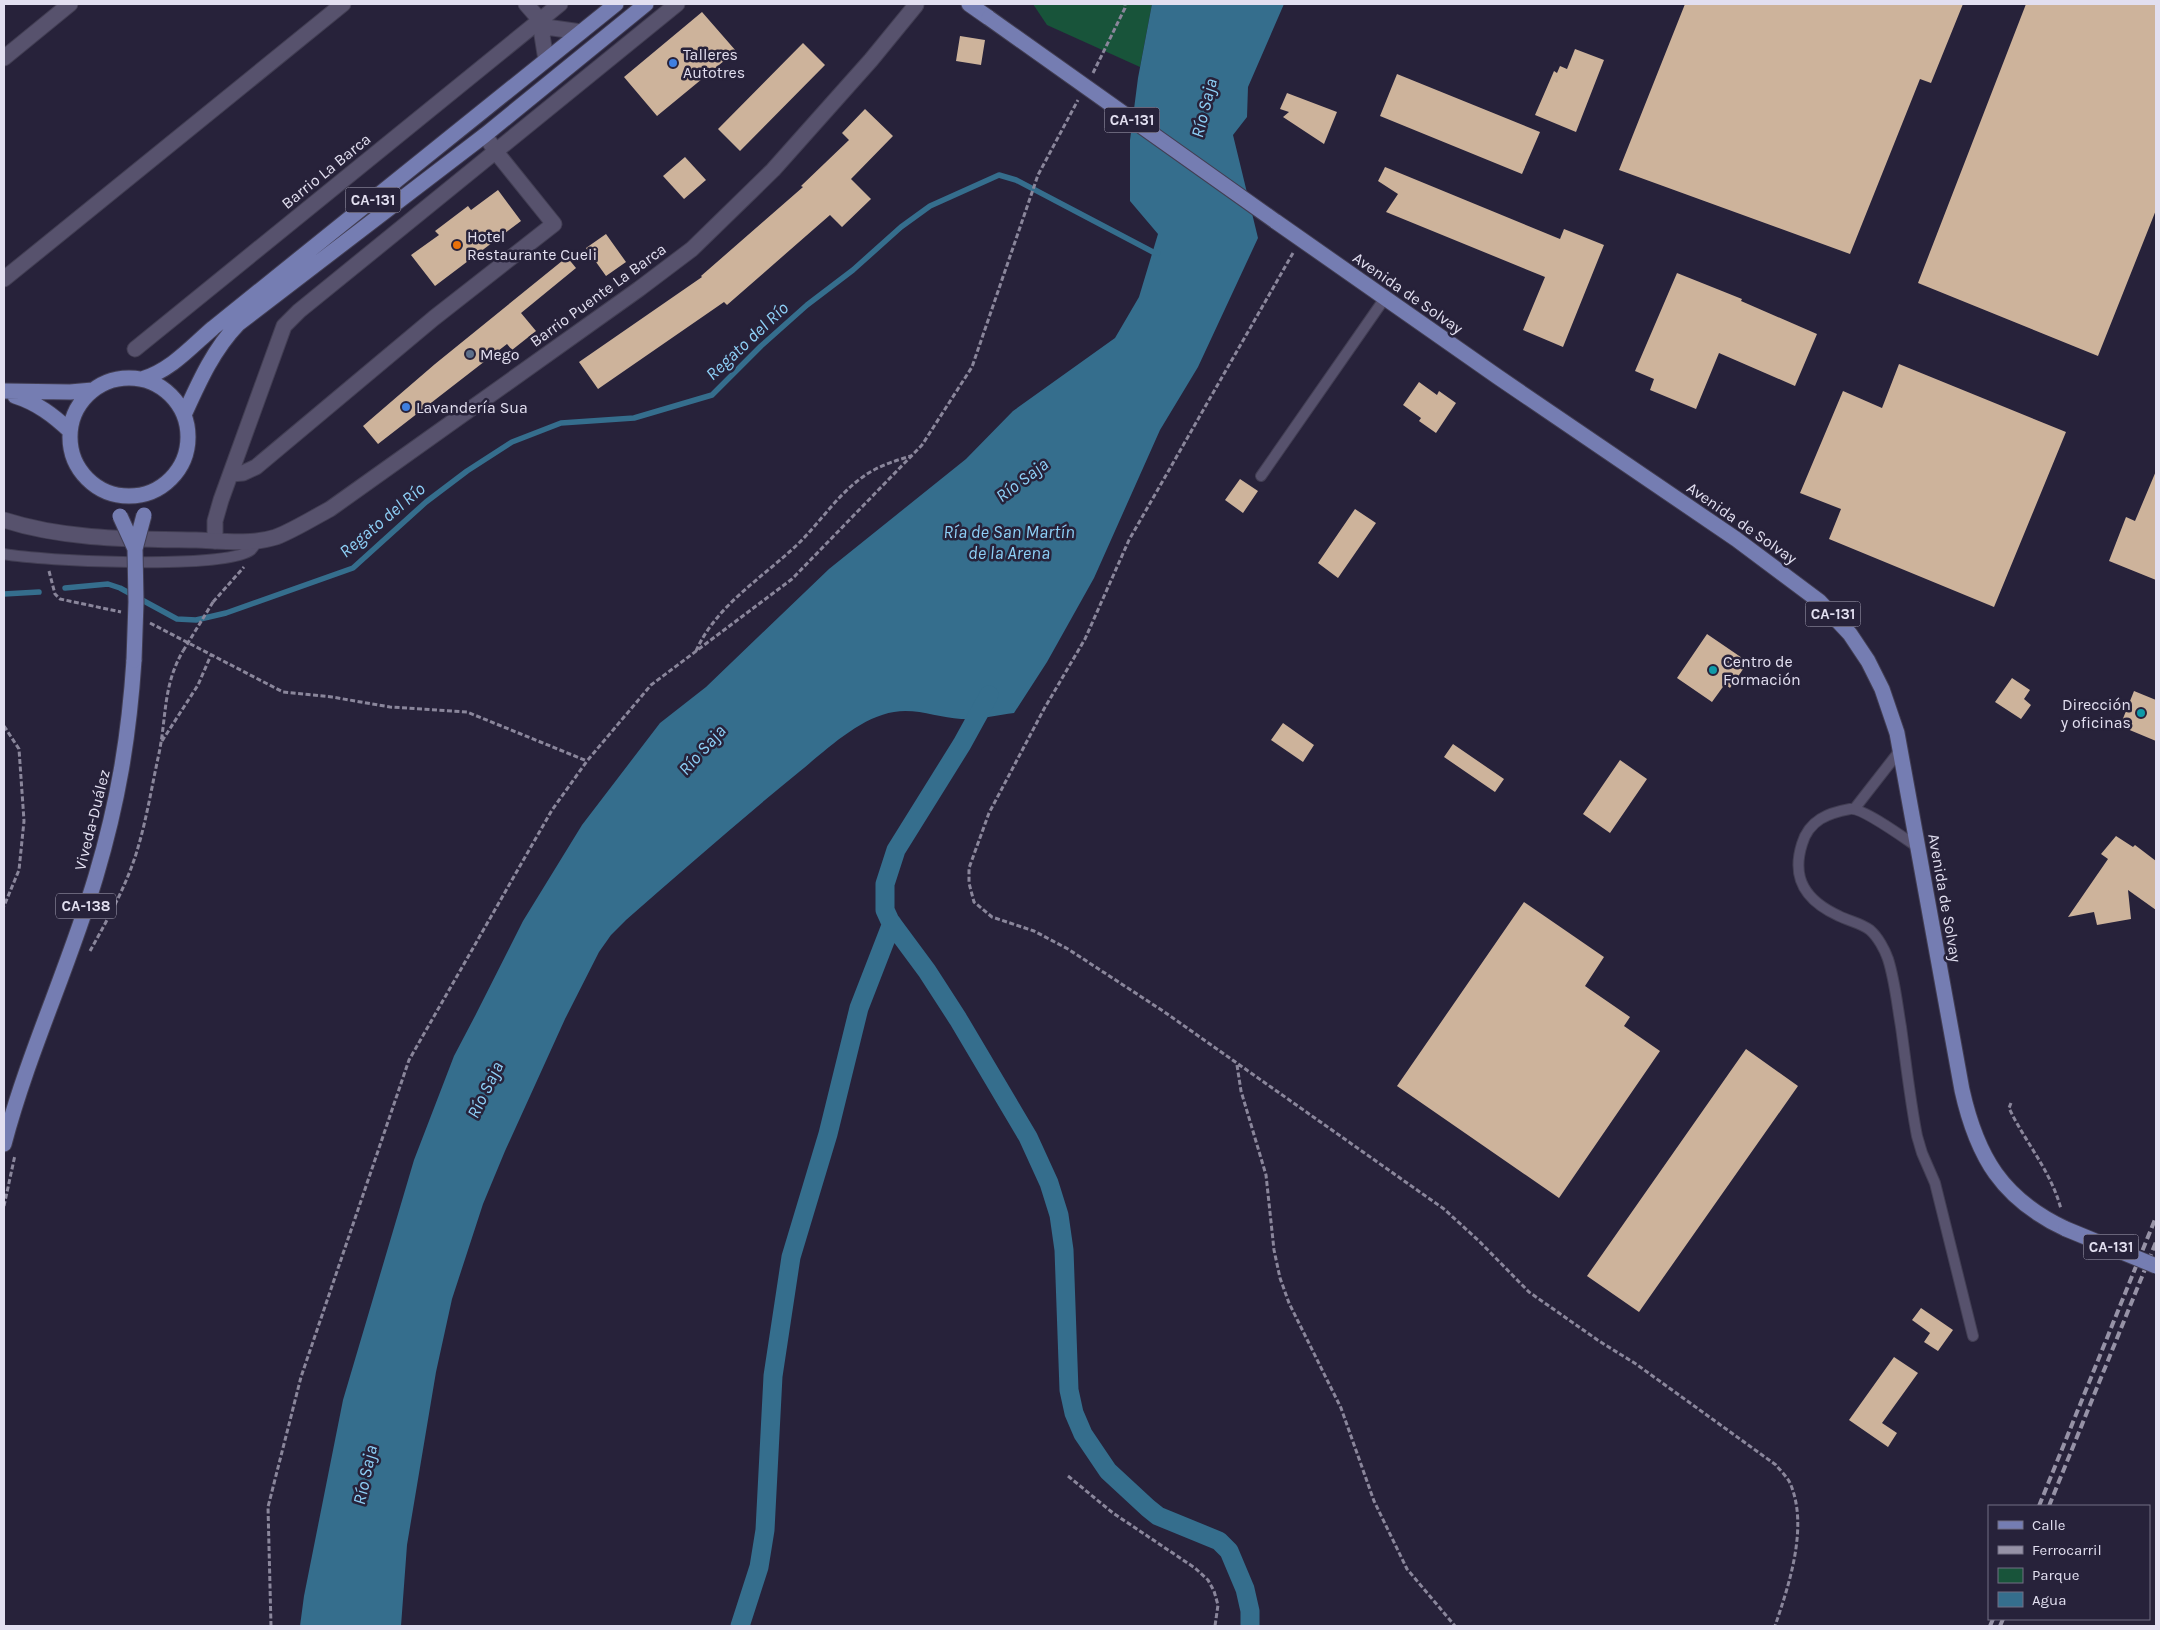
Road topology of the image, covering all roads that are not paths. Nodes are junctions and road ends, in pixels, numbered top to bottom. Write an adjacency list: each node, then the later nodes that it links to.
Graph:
1 (70, 4): 15 (street)
2 (342, 4): 19 (street)
3 (526, 4): 11 (street)
4 (560, 4): 11 (street, Barrio La Barca)
5 (616, 4): 12 (main road, CA-131)
6 (631, 4): 14 (main road)
7 (646, 4): 17 (main road, CA-131)
8 (677, 4): 18 (street)
9 (969, 4): 20 (main road, Avenida de Solvay / CA-131, bridge)
10 (916, 5): 33 (street, Barrio Puente La Barca)
11 (543, 24): 12 (street); 13 (street); 21 (street, Barrio La Barca)
12 (581, 32): 14 (main road, CA-131)
13 (544, 44): 14 (street); 16 (street)
14 (559, 50): 16 (main road, CA-131)
15 (4, 58)
16 (546, 60): 17 (main road); 22 (main road, CA-131)
17 (485, 135): 18 (street); 25 (main road, CA-131)
18 (496, 152): 27 (street); 27 (street)
19 (4, 280)
20 (1385, 298): 28 (lane); 36 (main road, Avenida de Solvay / CA-131)
21 (135, 349)
22 (142, 379): 23 (main road); 25 (main road)
23 (94, 390): 24 (main road); 26 (main road)
24 (4, 393): 26 (main road)
25 (184, 415): 29 (main road)
26 (70, 431): 30 (main road)
27 (231, 474): 32 (street)
28 (1261, 476)
29 (149, 493): 30 (main road); 34 (main road, Viveda-Duález / CA-138, bridge)
30 (110, 494): 34 (main road, Viveda-Duález / CA-138, bridge)
31 (4, 520): 32 (street, Barrio Puente La Barca)
32 (215, 541): 33 (street, Barrio Puente La Barca)
33 (254, 545): 35 (lane)
34 (135, 549): 39 (main road, Viveda-Duález / CA-138, bridge)
35 (4, 554)
36 (1901, 749): 37 (lane); 38 (main road, Avenida de Solvay / CA-131)
37 (1855, 808): 38 (lane); 41 (lane)
38 (1919, 848): 40 (main road, Avenida de Solvay / CA-131, bridge)
39 (4, 1144)
40 (2156, 1266)
41 (1973, 1336)

